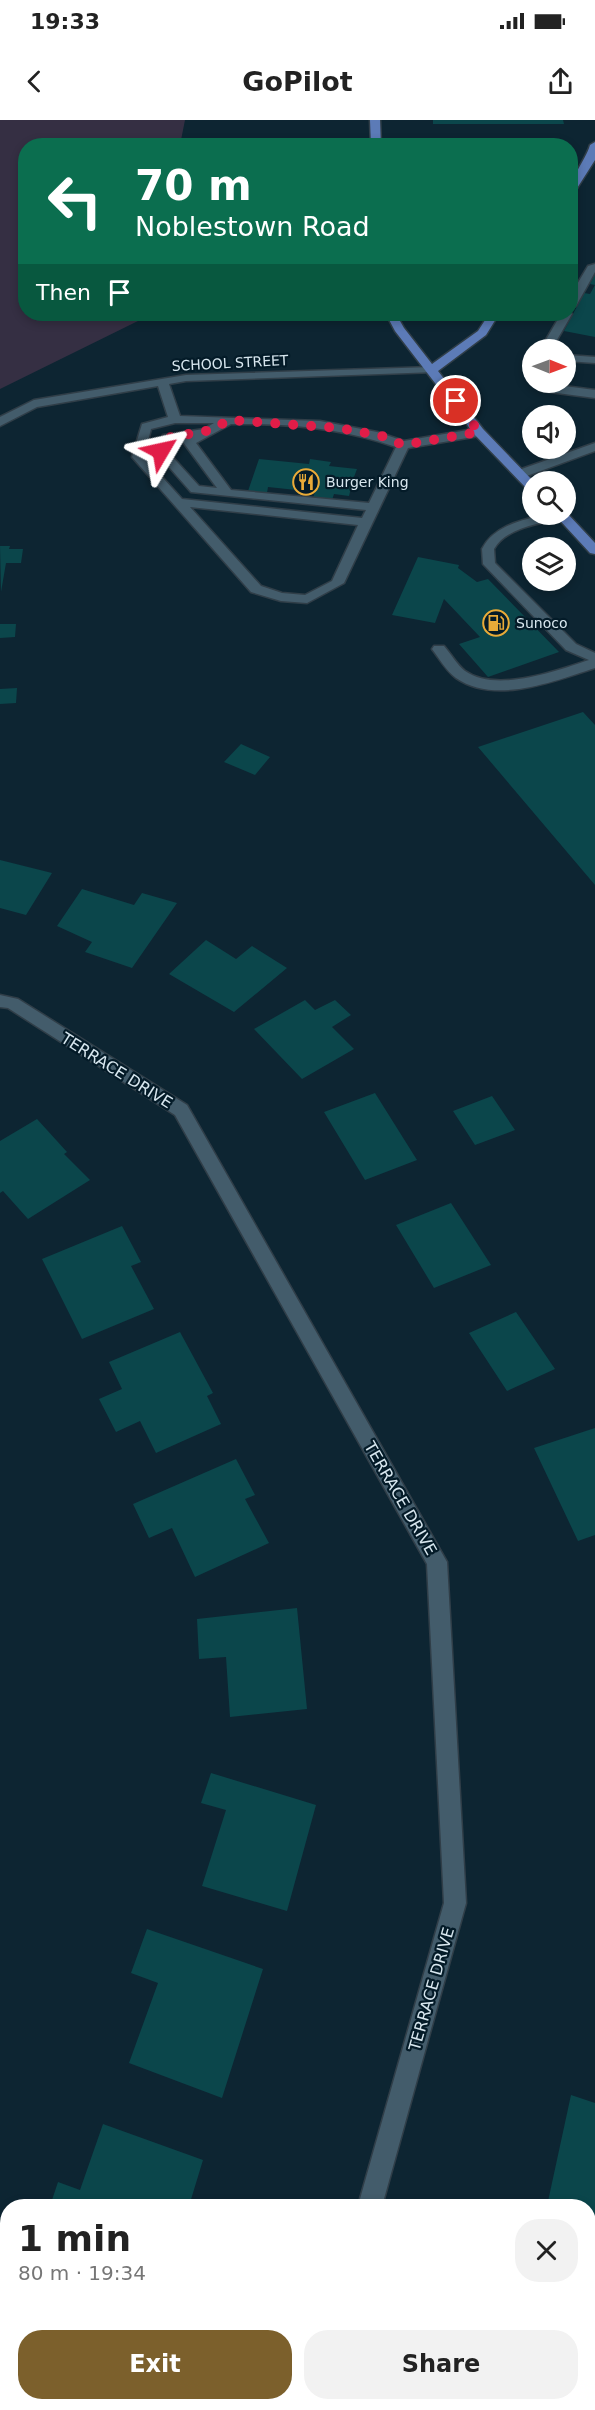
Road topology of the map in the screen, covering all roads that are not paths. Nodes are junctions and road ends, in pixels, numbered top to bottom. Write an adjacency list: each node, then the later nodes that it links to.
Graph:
1 (375, 120): 2 (main road)
2 (376, 138)
3 (595, 146): 4 (main road)
4 (578, 178)
5 (595, 267): 6 (street)
6 (578, 292)
7 (395, 321): 13 (main road)
8 (490, 321): 13 (main road)
9 (562, 321): 10 (street)
10 (551, 339)
11 (576, 359): 12 (street)
12 (595, 360)
13 (432, 370): 14 (street, SCHOOL STREET); 21 (main road)
14 (162, 382): 17 (street); 19 (street, SCHOOL STREET)
15 (576, 391): 16 (street)
16 (595, 393)
17 (175, 419): 18 (street); 26 (street)
18 (229, 420): 20 (street); 22 (street)
19 (0, 422)
20 (211, 430): 25 (street); 25 (street)
21 (479, 432): 22 (street); 24 (main road)
22 (403, 445): 27 (street)
23 (595, 447): 24 (street)
24 (520, 474)
25 (227, 493): 27 (street)
26 (178, 502): 28 (street); 28 (street)
27 (373, 507): 28 (street)
28 (366, 522)
29 (525, 525): 33 (street)
30 (570, 525): 31 (main road)
31 (595, 550)
32 (439, 649): 33 (street)
33 (595, 661)
34 (0, 1000): 35 (street, TERRACE DRIVE)
35 (372, 2199)

